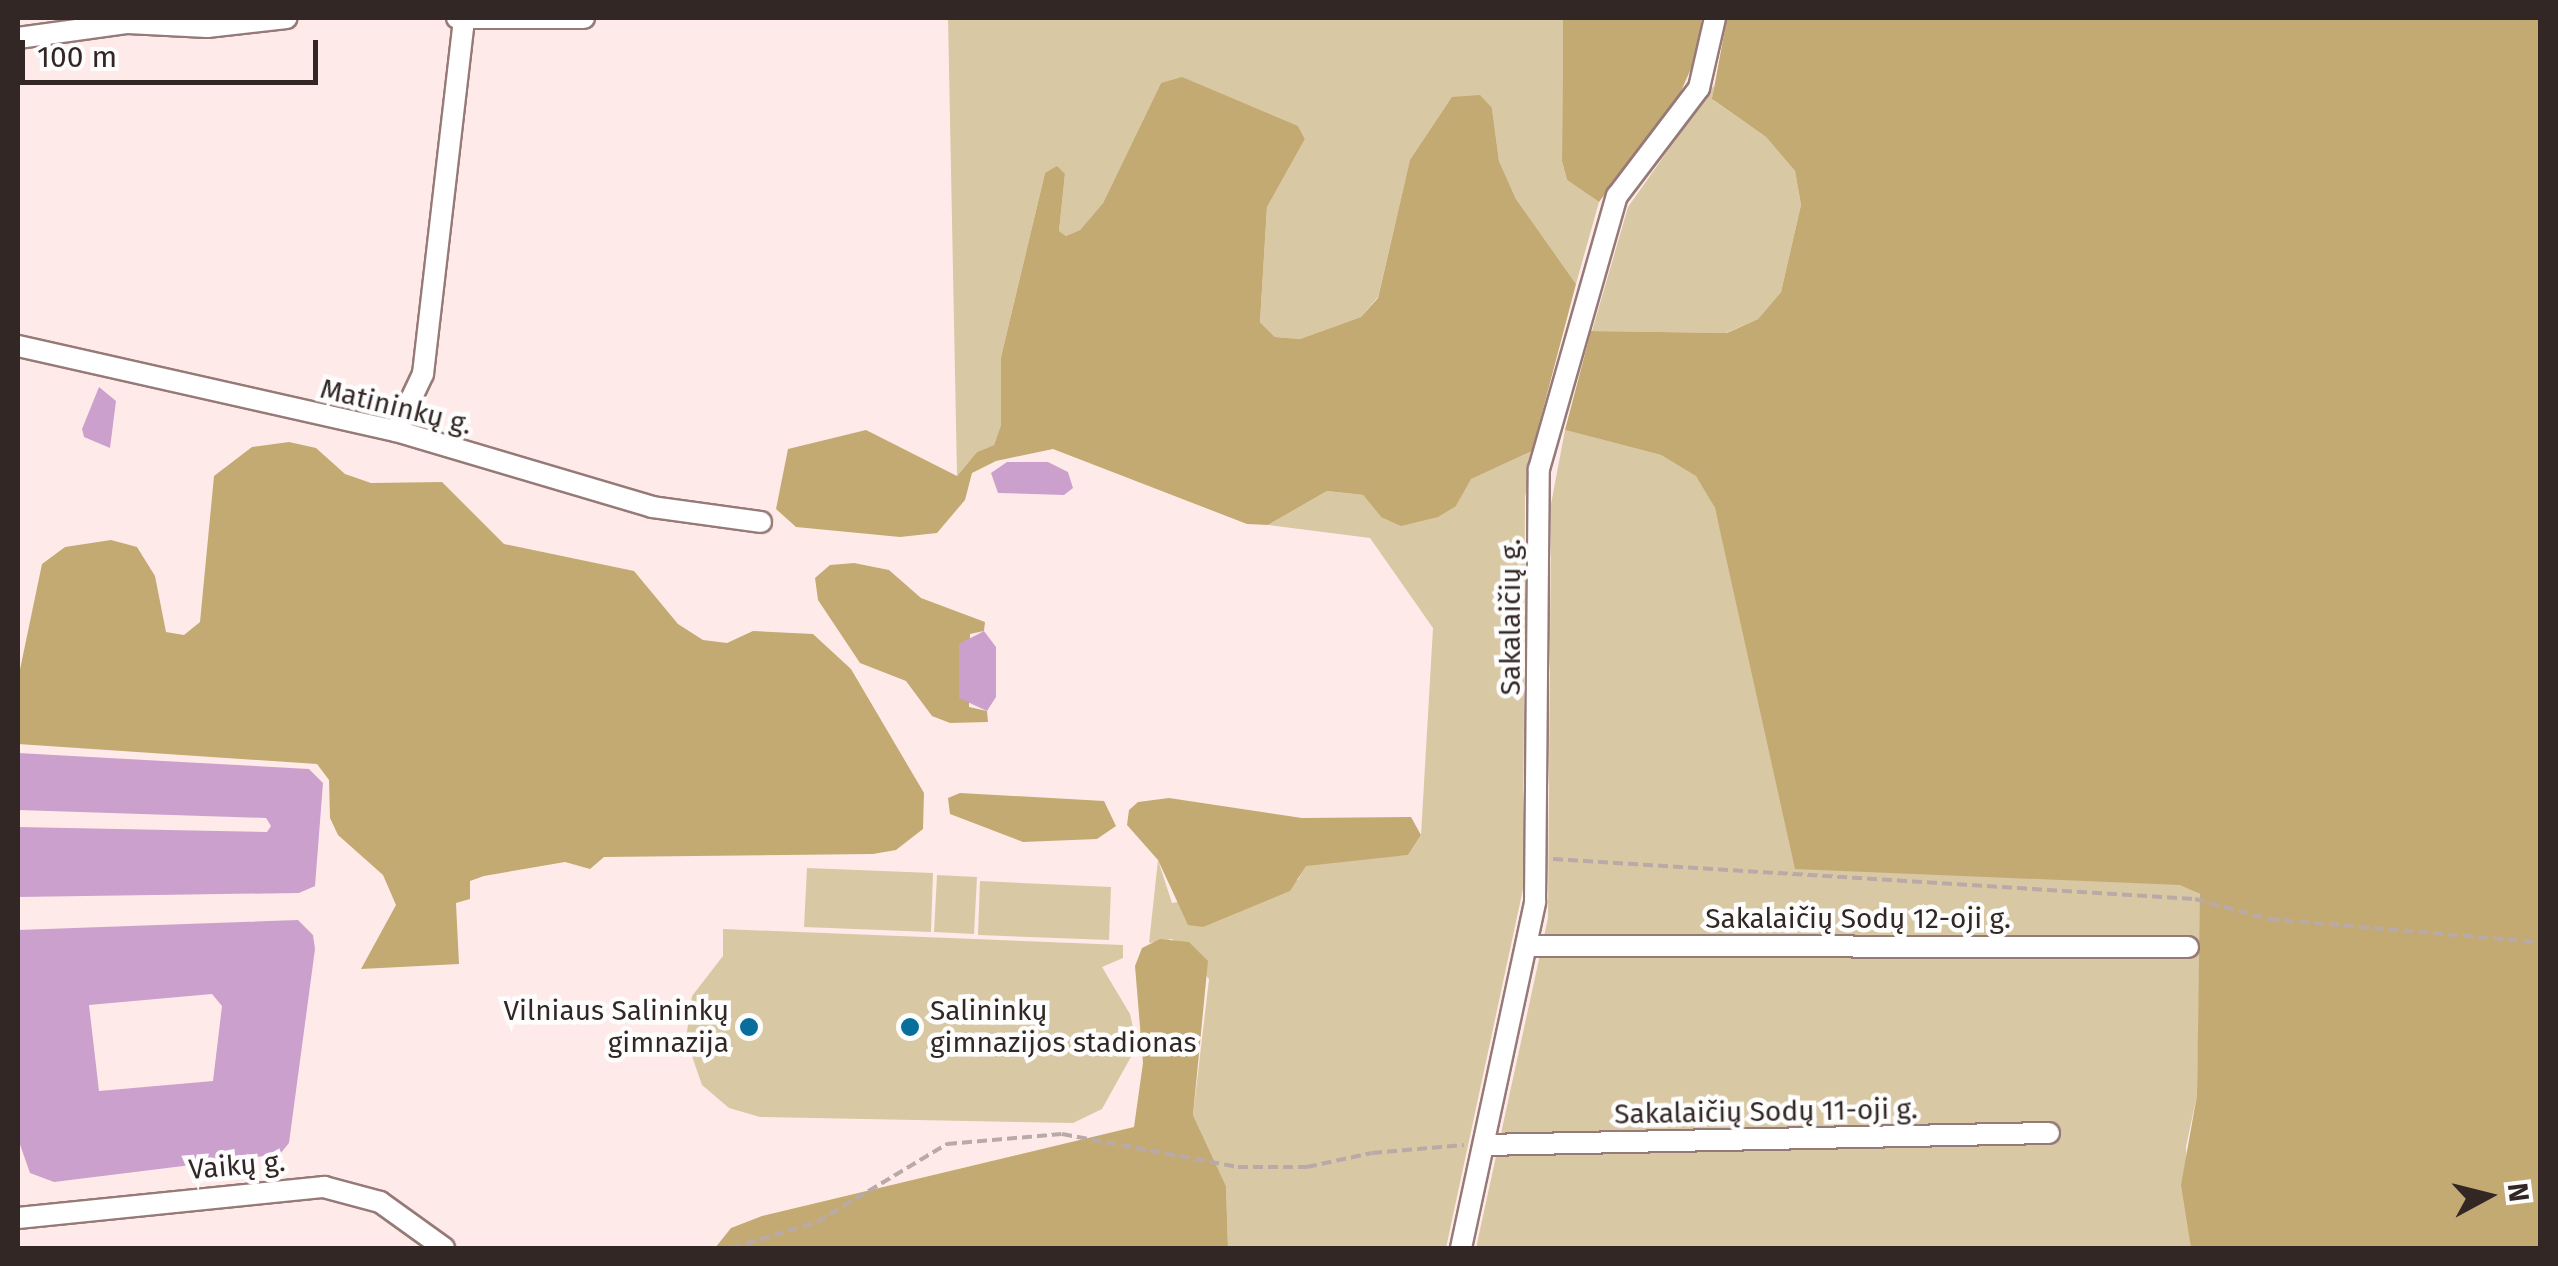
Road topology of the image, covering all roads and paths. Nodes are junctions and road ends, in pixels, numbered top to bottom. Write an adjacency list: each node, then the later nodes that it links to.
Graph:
1 (286, 18): 5 (street)
2 (460, 18): 3 (street); 8 (street)
3 (584, 18)
4 (1714, 18): 10 (street, Sakalaičių g.)
5 (128, 20): 6 (street)
6 (18, 38)
7 (18, 346): 8 (street, Matininkų g.)
8 (396, 431): 9 (street, Matininkų g.)
9 (761, 522)
10 (1538, 858): 11 (path); 12 (street, Sakalaičių g.)
11 (2540, 942)
12 (1529, 946): 13 (street, Sakalaičių Sodų 12-oji g.); 15 (street, Sakalaičių g.)
13 (2188, 946)
14 (2048, 1133): 15 (street, Sakalaičių Sodų 11-oji g.)
15 (1484, 1145): 18 (path); 19 (street, Sakalaičių g.)
16 (18, 1218): 17 (street, Vaikų g.)
17 (444, 1248)
18 (730, 1248)
19 (1461, 1248)

